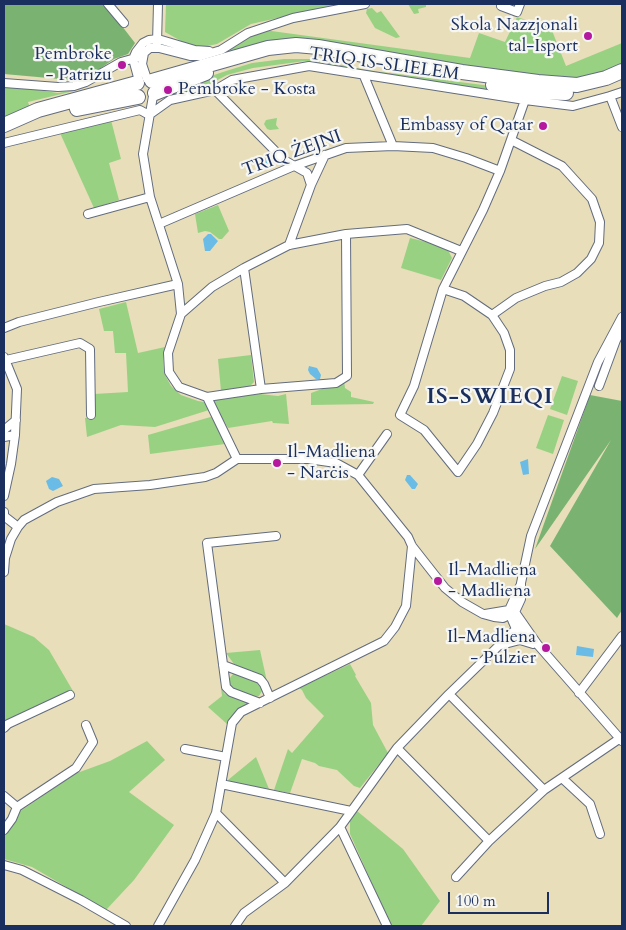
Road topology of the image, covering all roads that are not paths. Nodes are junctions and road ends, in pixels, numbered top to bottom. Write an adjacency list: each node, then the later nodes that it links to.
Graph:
1 (108, 4): 6 (street)
2 (158, 4): 7 (street)
3 (365, 4): 7 (street)
4 (520, 4): 5 (street)
5 (501, 6)
6 (124, 23)
7 (157, 43): 8 (street); 9 (street)
8 (145, 52): 9 (street); 14 (street)
9 (133, 59): 13 (street); 14 (street)
10 (622, 71): 14 (highway)
11 (364, 76): 15 (street, TRIQ IS-SLIELEM); 18 (street, TRIQ IS-SLIELEM); 25 (street)
12 (622, 81): 14 (highway)
13 (4, 83)
14 (145, 89): 19 (street); 19 (street); 20 (highway); 22 (highway)
15 (215, 90): 19 (street, TRIQ IS-SLIELEM); 27 (street)
16 (622, 92): 17 (street, TRIQ IS-SLIELEM)
17 (610, 96): 18 (street, TRIQ IS-SLIELEM); 21 (street)
18 (525, 100): 23 (street)
19 (149, 115): 24 (street); 30 (street)
20 (4, 125)
21 (622, 127)
22 (4, 133)
23 (511, 140): 28 (street); 40 (street)
24 (4, 143)
25 (393, 146): 26 (street, TRIQ ŻEJNI); 28 (street, TRIQ ŻEJNI)
26 (325, 155): 27 (street, TRIQ ŻEJNI); 29 (street)
27 (294, 166): 29 (street); 32 (street, TRIQ ŻEJNI)
28 (500, 171): 35 (street)
29 (310, 185): 34 (street)
30 (150, 197): 31 (street); 32 (street)
31 (88, 214)
32 (158, 224): 37 (street)
33 (346, 234): 34 (street); 35 (street); 46 (street)
34 (289, 245): 36 (street)
35 (461, 251): 38 (street)
36 (244, 268): 39 (street); 46 (street)
37 (178, 284): 39 (street); 42 (street)
38 (443, 288): 40 (street); 40 (street)
39 (181, 314): 47 (street)
40 (492, 315)
41 (622, 317): 62 (street)
42 (4, 328)
43 (622, 329): 45 (street)
44 (5, 359): 48 (street); 49 (street)
45 (599, 386)
46 (261, 389): 47 (street)
47 (206, 397): 54 (street)
48 (91, 415)
49 (16, 420): 50 (street); 52 (street)
50 (4, 430)
51 (387, 434): 55 (street)
52 (15, 435): 53 (street); 56 (street)
53 (4, 437)
54 (237, 459): 55 (street); 58 (street)
55 (358, 476): 60 (street)
56 (4, 496)
57 (4, 512): 58 (street)
58 (18, 527): 61 (street)
59 (276, 536): 68 (street)
60 (412, 546): 62 (street); 72 (street)
61 (4, 572)
62 (511, 612): 63 (street)
63 (521, 628): 65 (street); 66 (street); 67 (street)
64 (622, 636): 69 (street)
65 (514, 642): 66 (street); 67 (street)
66 (501, 645): 70 (street)
67 (538, 645): 69 (street)
68 (223, 665): 72 (street); 73 (street)
69 (579, 693): 76 (street)
70 (449, 694): 77 (street); 82 (street)
71 (70, 695): 75 (street)
72 (270, 698): 73 (street)
73 (260, 703): 79 (street)
74 (86, 725): 84 (street)
75 (4, 728)
76 (621, 740): 80 (street)
77 (397, 748): 85 (street); 90 (street)
78 (185, 749): 79 (street)
79 (226, 758): 81 (street)
80 (562, 778): 82 (street); 89 (street)
81 (221, 784): 85 (street); 86 (street)
82 (544, 790): 90 (street)
83 (4, 796): 84 (street)
84 (17, 807): 88 (street)
85 (351, 811): 87 (street)
86 (216, 813): 93 (street); 95 (street)
87 (340, 827): 93 (street); 97 (street)
88 (4, 830)
89 (600, 834)
90 (489, 841): 92 (street)
91 (4, 865): 94 (street)
92 (456, 877)
93 (286, 883): 96 (street)
94 (126, 926)
95 (158, 926)
96 (235, 926)
97 (387, 926)

